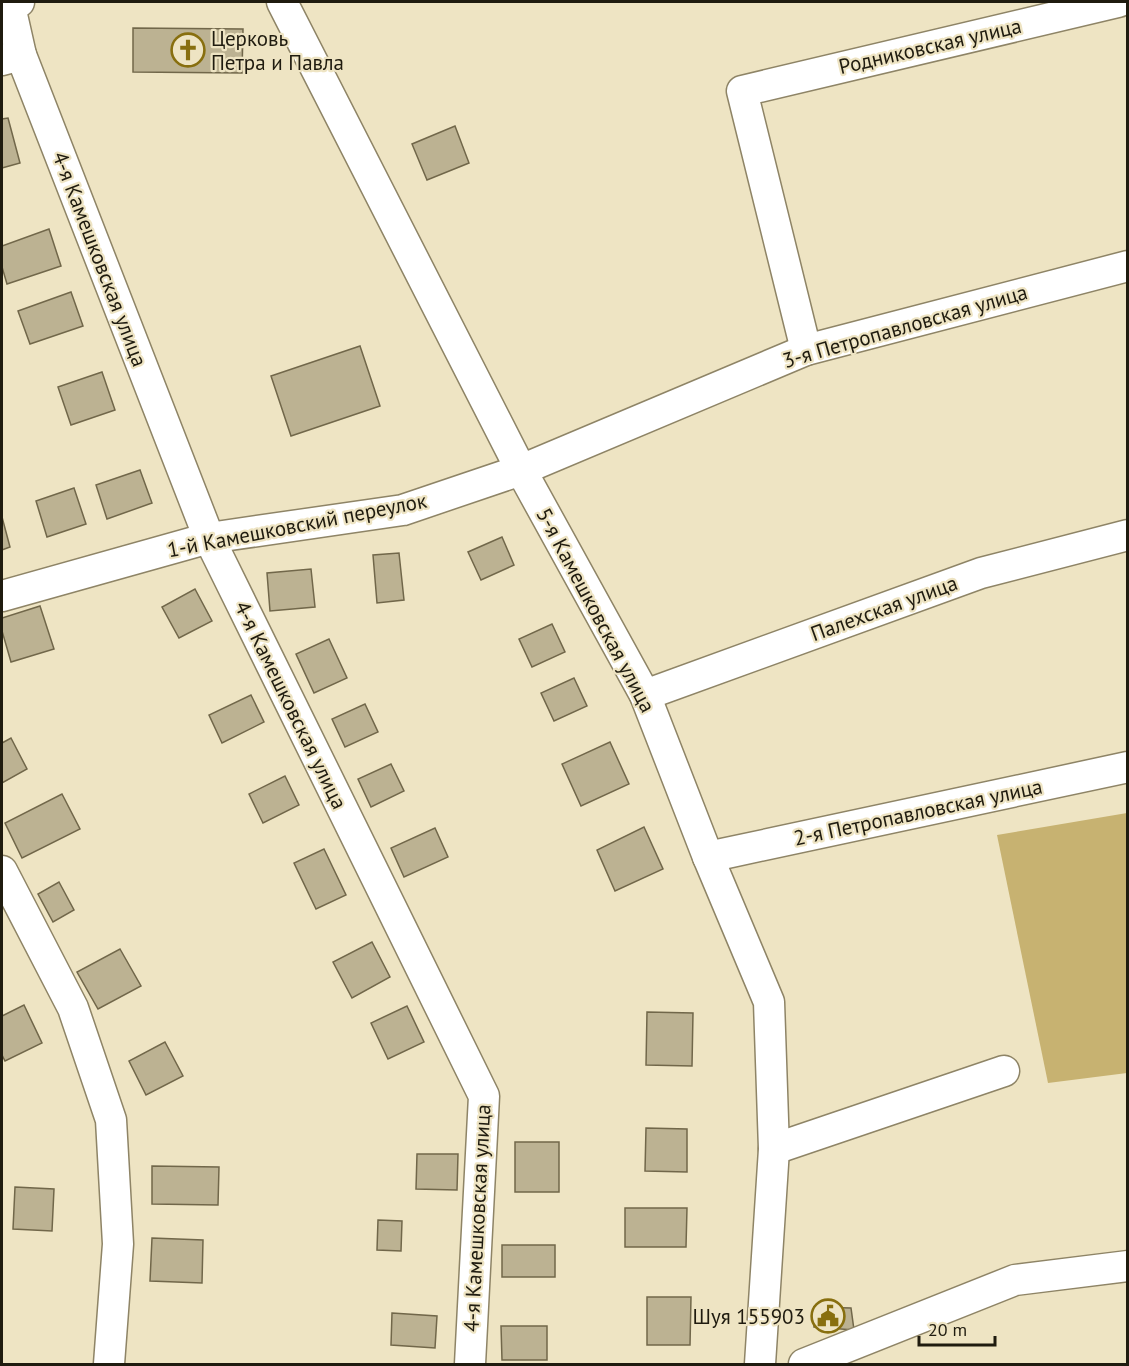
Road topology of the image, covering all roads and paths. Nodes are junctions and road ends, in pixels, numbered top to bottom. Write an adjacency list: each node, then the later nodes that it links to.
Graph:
1 (19, 2): 4 (street, 4-я Камешковская улица)
2 (282, 2): 7 (street, 5-я Камешковская улица)
3 (1118, 2): 6 (street, Родниковская улица)
4 (11, 57): 9 (street, 4-я Камешковская улица)
5 (1128, 266): 6 (street, 3-я Петропавловская улица)
6 (806, 350): 7 (street, 3-я Петропавловская улица)
7 (522, 470): 9 (street, 1-й Камешковский переулок); 11 (street, 5-я Камешковская улица)
8 (1128, 535): 11 (street, Палехская улица)
9 (209, 538): 10 (street, 1-й Камешковский переулок); 19 (street, 4-я Камешковская улица)
10 (2, 596)
11 (645, 695): 13 (street, 5-я Камешковская улица)
12 (1128, 767): 13 (street, 2-я Петропавловская улица)
13 (708, 857): 16 (street, 5-я Камешковская улица)
14 (2, 871): 18 (street)
15 (1004, 1071): 16 (street)
16 (774, 1149): 20 (street, 5-я Камешковская улица)
17 (1128, 1266): 21 (street)
18 (109, 1365)
19 (470, 1365)
20 (760, 1365)
21 (804, 1365)

